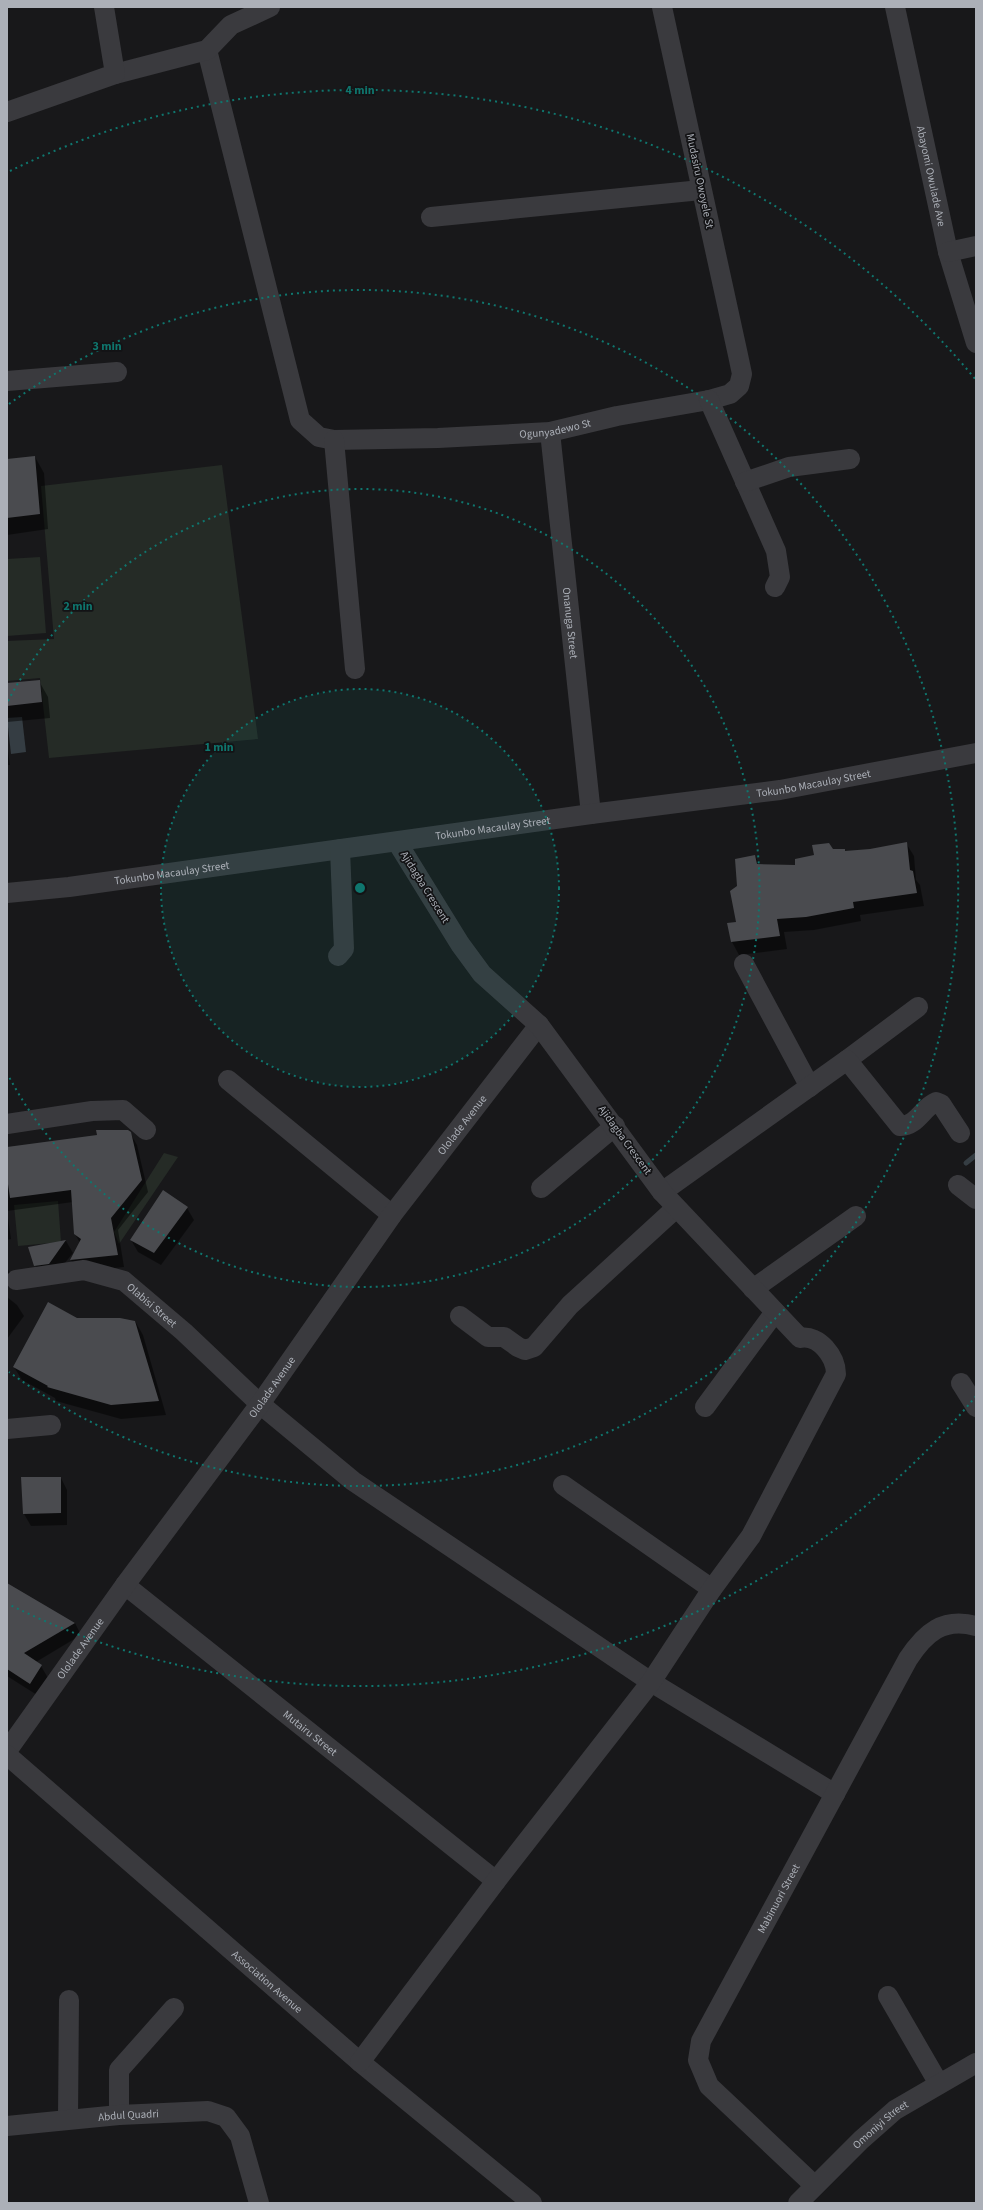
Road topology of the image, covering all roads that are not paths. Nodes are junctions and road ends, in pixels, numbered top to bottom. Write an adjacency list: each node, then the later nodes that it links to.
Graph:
1 (104, 7): 6 (street)
2 (270, 7): 5 (street)
3 (662, 7): 8 (street, Mudasiru Owoyele St)
4 (895, 7): 11 (street, Abayomi Owulade Ave)
5 (206, 50): 6 (street); 18 (street, Ogunyadewo St)
6 (115, 74): 7 (street)
7 (7, 112)
8 (701, 190): 9 (street); 13 (street, Mudasiru Owoyele St)
9 (431, 217)
10 (976, 246): 11 (street)
11 (948, 252): 12 (street, Abayomi Owulade Ave)
12 (976, 343)
13 (738, 355): 16 (street, Ogunyadewo St)
14 (117, 372): 15 (street)
15 (7, 381)
16 (709, 400): 17 (street, Ogunyadewo St); 20 (street)
17 (550, 432): 18 (street, Ogunyadewo St); 24 (street, Onanuga Street)
18 (334, 440): 22 (street)
19 (850, 458): 20 (street)
20 (745, 482): 21 (street)
21 (775, 588)
22 (356, 669)
23 (976, 753): 24 (street, Tokunbo Macaulay Street)
24 (591, 814): 25 (street, Tokunbo Macaulay Street)
25 (396, 842): 26 (street, Tokunbo Macaulay Street); 31 (street, Ajidagba Crescent)
26 (340, 849): 27 (street, Tokunbo Macaulay Street); 28 (street)
27 (7, 893)
28 (338, 956)
29 (744, 964): 34 (street)
30 (918, 1007): 32 (street)
31 (538, 1025): 36 (street, Ajidagba Crescent); 44 (street, Ololade Avenue)
32 (847, 1060): 34 (street); 38 (street)
33 (228, 1080): 44 (street)
34 (810, 1087): 41 (street)
35 (7, 1124): 37 (street)
36 (615, 1126): 40 (street); 41 (street, Ajidagba Crescent)
37 (146, 1130)
38 (960, 1133)
39 (958, 1185): 42 (street)
40 (541, 1188)
41 (662, 1192): 43 (street, Ajidagba Crescent)
42 (976, 1199)
43 (676, 1208): 47 (street, Ajidagba Crescent); 49 (street)
44 (392, 1215): 51 (street, Ololade Avenue)
45 (856, 1216): 47 (street)
46 (16, 1280): 51 (street, Olabisi Street)
47 (753, 1289): 48 (street, Ajidagba Crescent)
48 (775, 1312): 52 (street); 58 (street, Ajidagba Crescent)
49 (460, 1316)
50 (960, 1382): 53 (street)
51 (260, 1404): 57 (street, Ololade Avenue); 60 (street, Olabisi Street)
52 (705, 1407)
53 (976, 1407)
54 (51, 1425): 55 (street)
55 (7, 1429)
56 (562, 1485): 58 (street)
57 (125, 1585): 61 (street, Ololade Avenue); 64 (street, Mutairu Street)
58 (712, 1589): 60 (street, Ajidagba Crescent)
59 (976, 1626): 63 (street, Mabinuori Street)
60 (651, 1682): 63 (street, Olabisi Street); 64 (street, Ajidagba Crescent)
61 (7, 1752)
62 (7, 1755): 68 (street, Association Avenue)
63 (836, 1794): 74 (street, Mabinuori Street)
64 (496, 1881): 68 (street, Ajidagba Crescent)
65 (888, 1996): 70 (street)
66 (69, 2000): 72 (street)
67 (174, 2008): 71 (street)
68 (360, 2062): 76 (street, Association Avenue)
69 (976, 2063): 70 (street, Omoniyi Street)
70 (939, 2084): 74 (street, Omoniyi Street)
71 (119, 2115): 72 (street, Abdul Quadri); 75 (street, Abdul Quadri)
72 (68, 2118): 73 (street, Abdul Quadri)
73 (7, 2126)
74 (814, 2185): 77 (street, Omoniyi Street)
75 (258, 2203)
76 (532, 2203)
77 (798, 2203)

